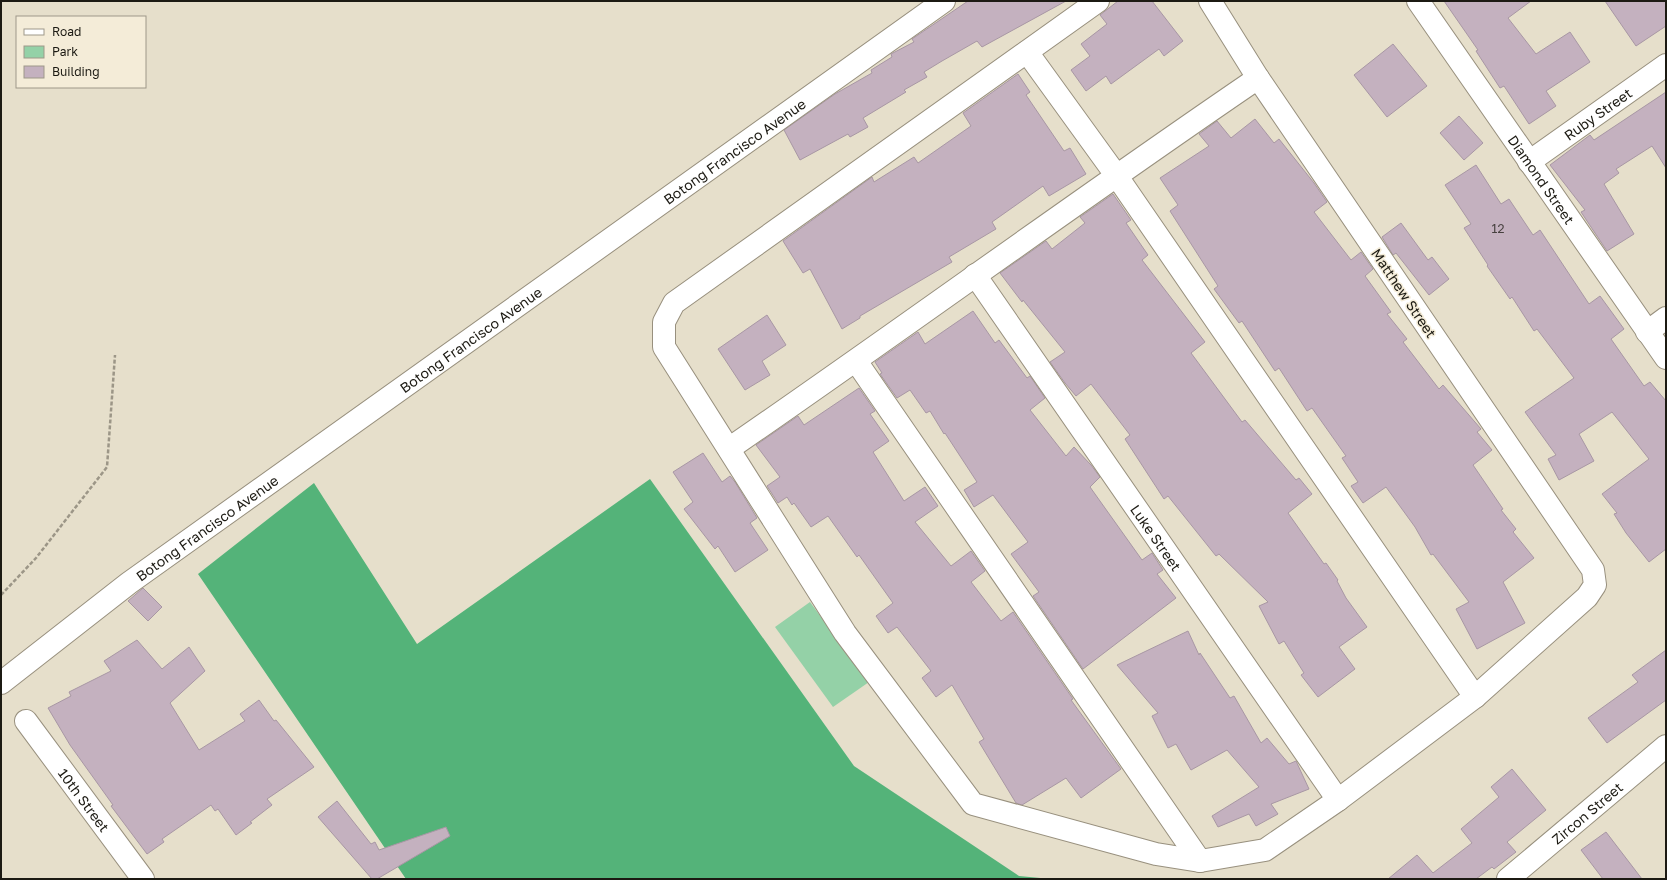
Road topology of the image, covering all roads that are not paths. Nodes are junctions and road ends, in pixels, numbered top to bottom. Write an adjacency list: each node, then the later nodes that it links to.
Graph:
1 (944, 1): 16 (street, Botong Francisco Avenue)
2 (1098, 1): 5 (street)
3 (1210, 1): 7 (street, Matthew Street)
4 (1423, 3): 8 (street, Diamond Street)
5 (1027, 52): 9 (street); 15 (street)
6 (1666, 65): 8 (street, Ruby Street)
7 (1258, 78): 9 (street); 17 (street, Matthew Street)
8 (1529, 162): 12 (street, Diamond Street)
9 (1116, 175): 10 (street); 17 (street)
10 (975, 275): 14 (street); 20 (street, Luke Street)
11 (1666, 318): 12 (street)
12 (1647, 332): 13 (street, Diamond Street)
13 (1666, 358)
14 (856, 360): 15 (street); 21 (street)
15 (730, 448): 21 (street)
16 (1, 683)
17 (1475, 697): 20 (street)
18 (26, 721): 22 (street, 10th Street)
19 (1666, 746): 23 (street, Zircon Street)
20 (1338, 800): 21 (street)
21 (1200, 861)
22 (142, 879)
23 (1508, 879)

